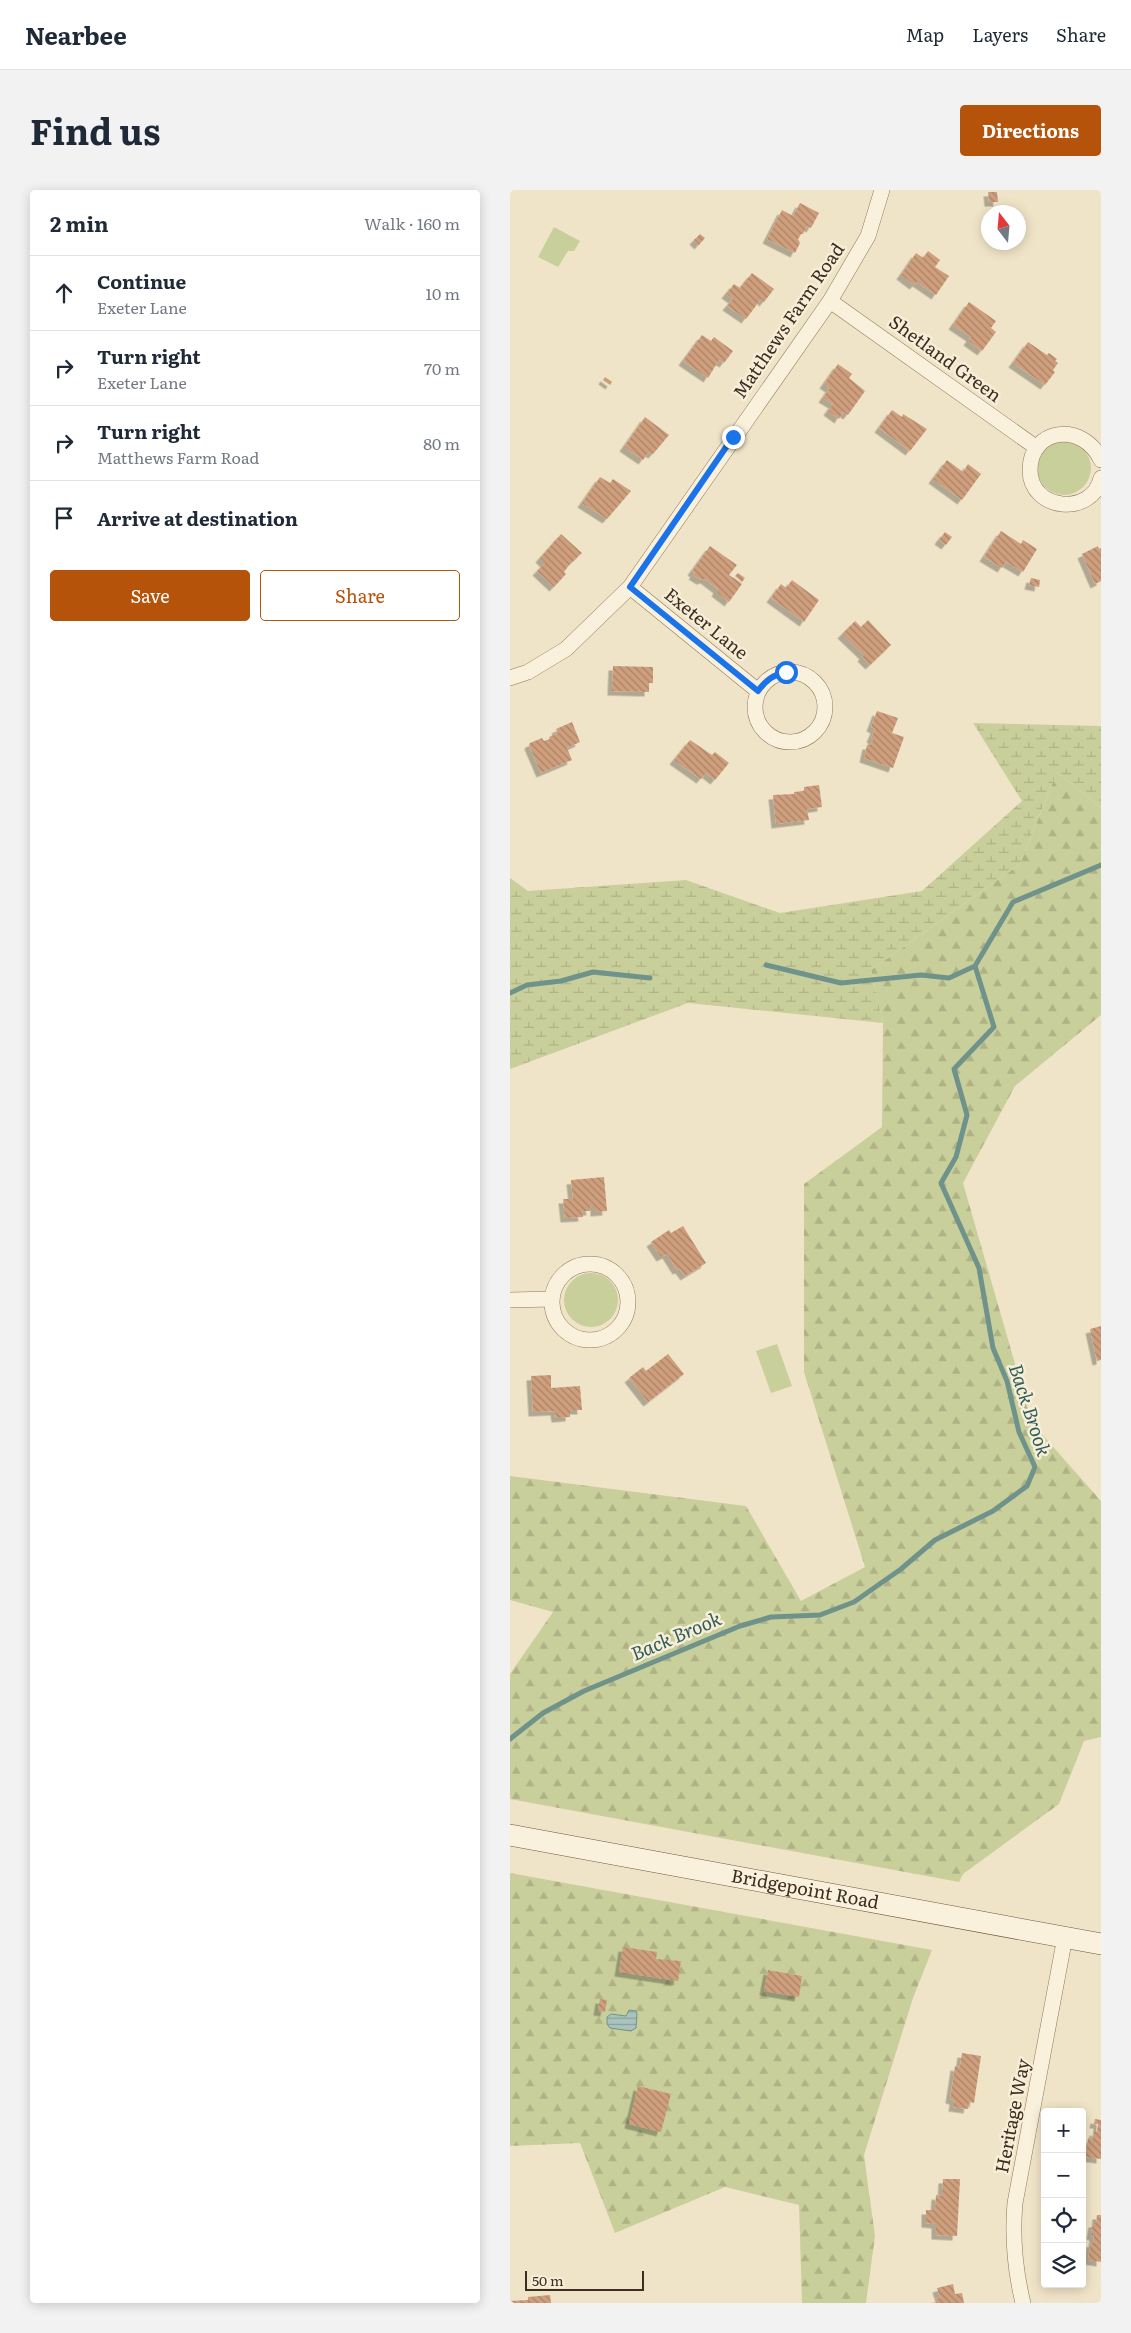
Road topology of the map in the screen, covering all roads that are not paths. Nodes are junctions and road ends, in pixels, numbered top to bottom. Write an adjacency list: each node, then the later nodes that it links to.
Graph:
1 (882, 190): 2 (street, Matthews Farm Road)
2 (830, 301): 3 (street, Shetland Green); 6 (street, Matthews Farm Road)
3 (1037, 448): 4 (street); 5 (street)
4 (1101, 460)
5 (1101, 478)
6 (630, 587): 7 (street, Matthews Farm Road); 8 (street, Exeter Lane)
7 (510, 678)
8 (758, 691): 8 (street)
9 (552, 1299): 9 (street); 10 (street)
10 (510, 1300)
11 (510, 1835): 12 (street, Bridgepoint Road)
12 (1065, 1937): 13 (street, Bridgepoint Road); 14 (street, Heritage Way)
13 (1101, 1944)
14 (1023, 2303)

